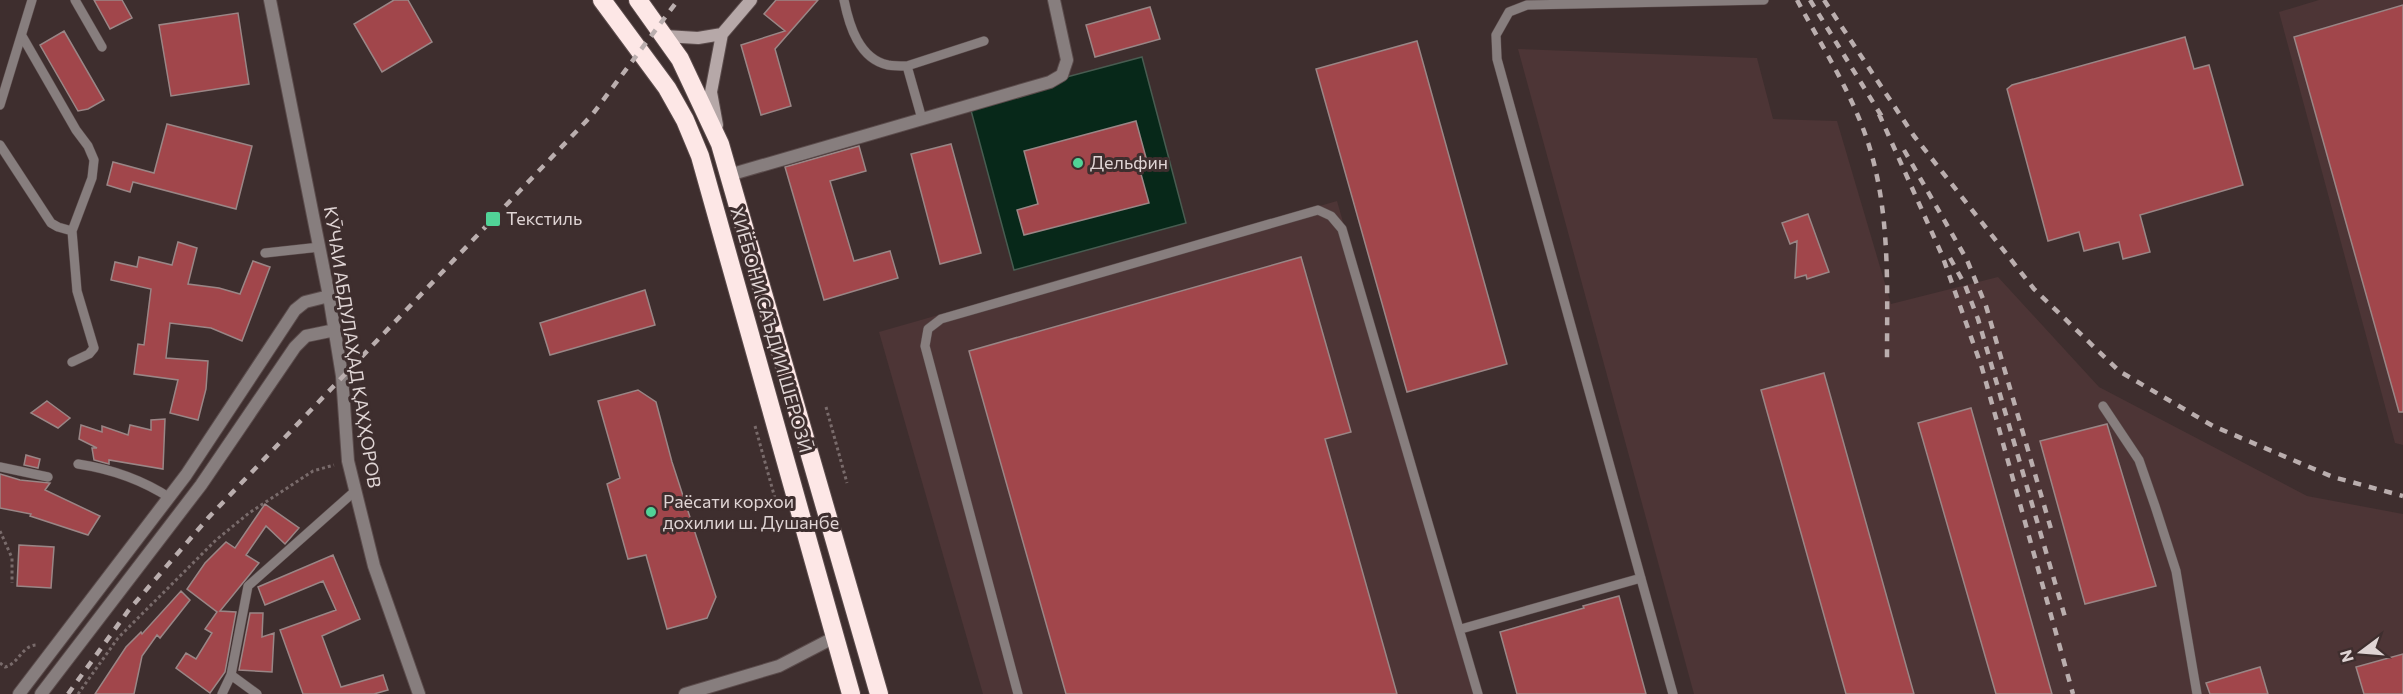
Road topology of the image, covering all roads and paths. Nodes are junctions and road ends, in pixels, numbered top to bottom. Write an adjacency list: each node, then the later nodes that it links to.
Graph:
1 (32, 0): 11 (lane)
2 (75, 0): 14 (lane)
3 (270, 0): 22 (street, КӮЧАИ АБДУЛАҲАД ҚАҲҲОРОВ)
4 (602, 0): 42 (highway, ХИЁБОНИ САЪДИИ ШЕРОЗӢ)
5 (638, 0): 12 (highway, ХИЁБОНИ САЪДИИ ШЕРОЗӢ)
6 (751, 0): 10 (street)
7 (844, 0): 15 (lane)
8 (1054, 0): 17 (street)
9 (1764, 0): 39 (lane)
10 (722, 34): 12 (street); 18 (street)
11 (22, 36): 16 (lane); 21 (lane)
12 (665, 36): 18 (highway, ХИЁБОНИ САЪДИИ ШЕРОЗӢ)
13 (984, 41): 15 (lane)
14 (102, 47)
15 (907, 66): 17 (lane)
16 (0, 105)
17 (922, 119): 20 (street)
18 (720, 144): 20 (highway, ХИЁБОНИ САЪДИИ ШЕРОЗӢ)
19 (0, 145): 21 (lane)
20 (729, 175): 54 (highway, ХИЁБОНИ САЪДИИ ШЕРОЗӢ)
21 (72, 231): 26 (lane)
22 (320, 247): 23 (lane); 24 (street, КӮЧАИ АБДУЛАҲАД ҚАҲҲОРОВ)
23 (265, 253)
24 (329, 296): 25 (street, КӮЧАИ АБДУЛАҲАД ҚАҲҲОРОВ); 36 (street)
25 (335, 330): 30 (street, КӮЧАИ АБДУЛАҲАД ҚАҲҲОРОВ); 47 (street)
26 (72, 362)
27 (2103, 406): 58 (lane)
28 (826, 407): 34 (path)
29 (755, 426): 37 (path)
30 (348, 461): 35 (street, КӮЧАИ АБДУЛАҲАД ҚАҲҲОРОВ); 48 (path)
31 (78, 464): 36 (lane)
32 (0, 467): 33 (lane)
33 (48, 477)
34 (847, 483)
35 (355, 491): 45 (lane); 51 (street, КӮЧАИ АБДУЛАҲАД ҚАҲҲОРОВ)
36 (170, 498): 43 (street)
37 (776, 501)
38 (0, 531): 40 (path)
39 (1641, 578): 41 (lane); 57 (lane)
40 (12, 583)
41 (1461, 629): 55 (lane); 56 (lane)
42 (835, 637): 52 (street); 53 (highway, ХИЁБОНИ САЪДИИ ШЕРОЗӢ)
43 (49, 653): 44 (path); 46 (street)
44 (0, 663)
45 (231, 675): 49 (lane); 50 (lane)
46 (19, 694)
47 (41, 694)
48 (78, 694)
49 (222, 694)
50 (257, 694)
51 (418, 694)
52 (686, 694)
53 (851, 694)
54 (879, 694)
55 (1018, 694)
56 (1478, 694)
57 (1673, 694)
58 (2197, 694)

